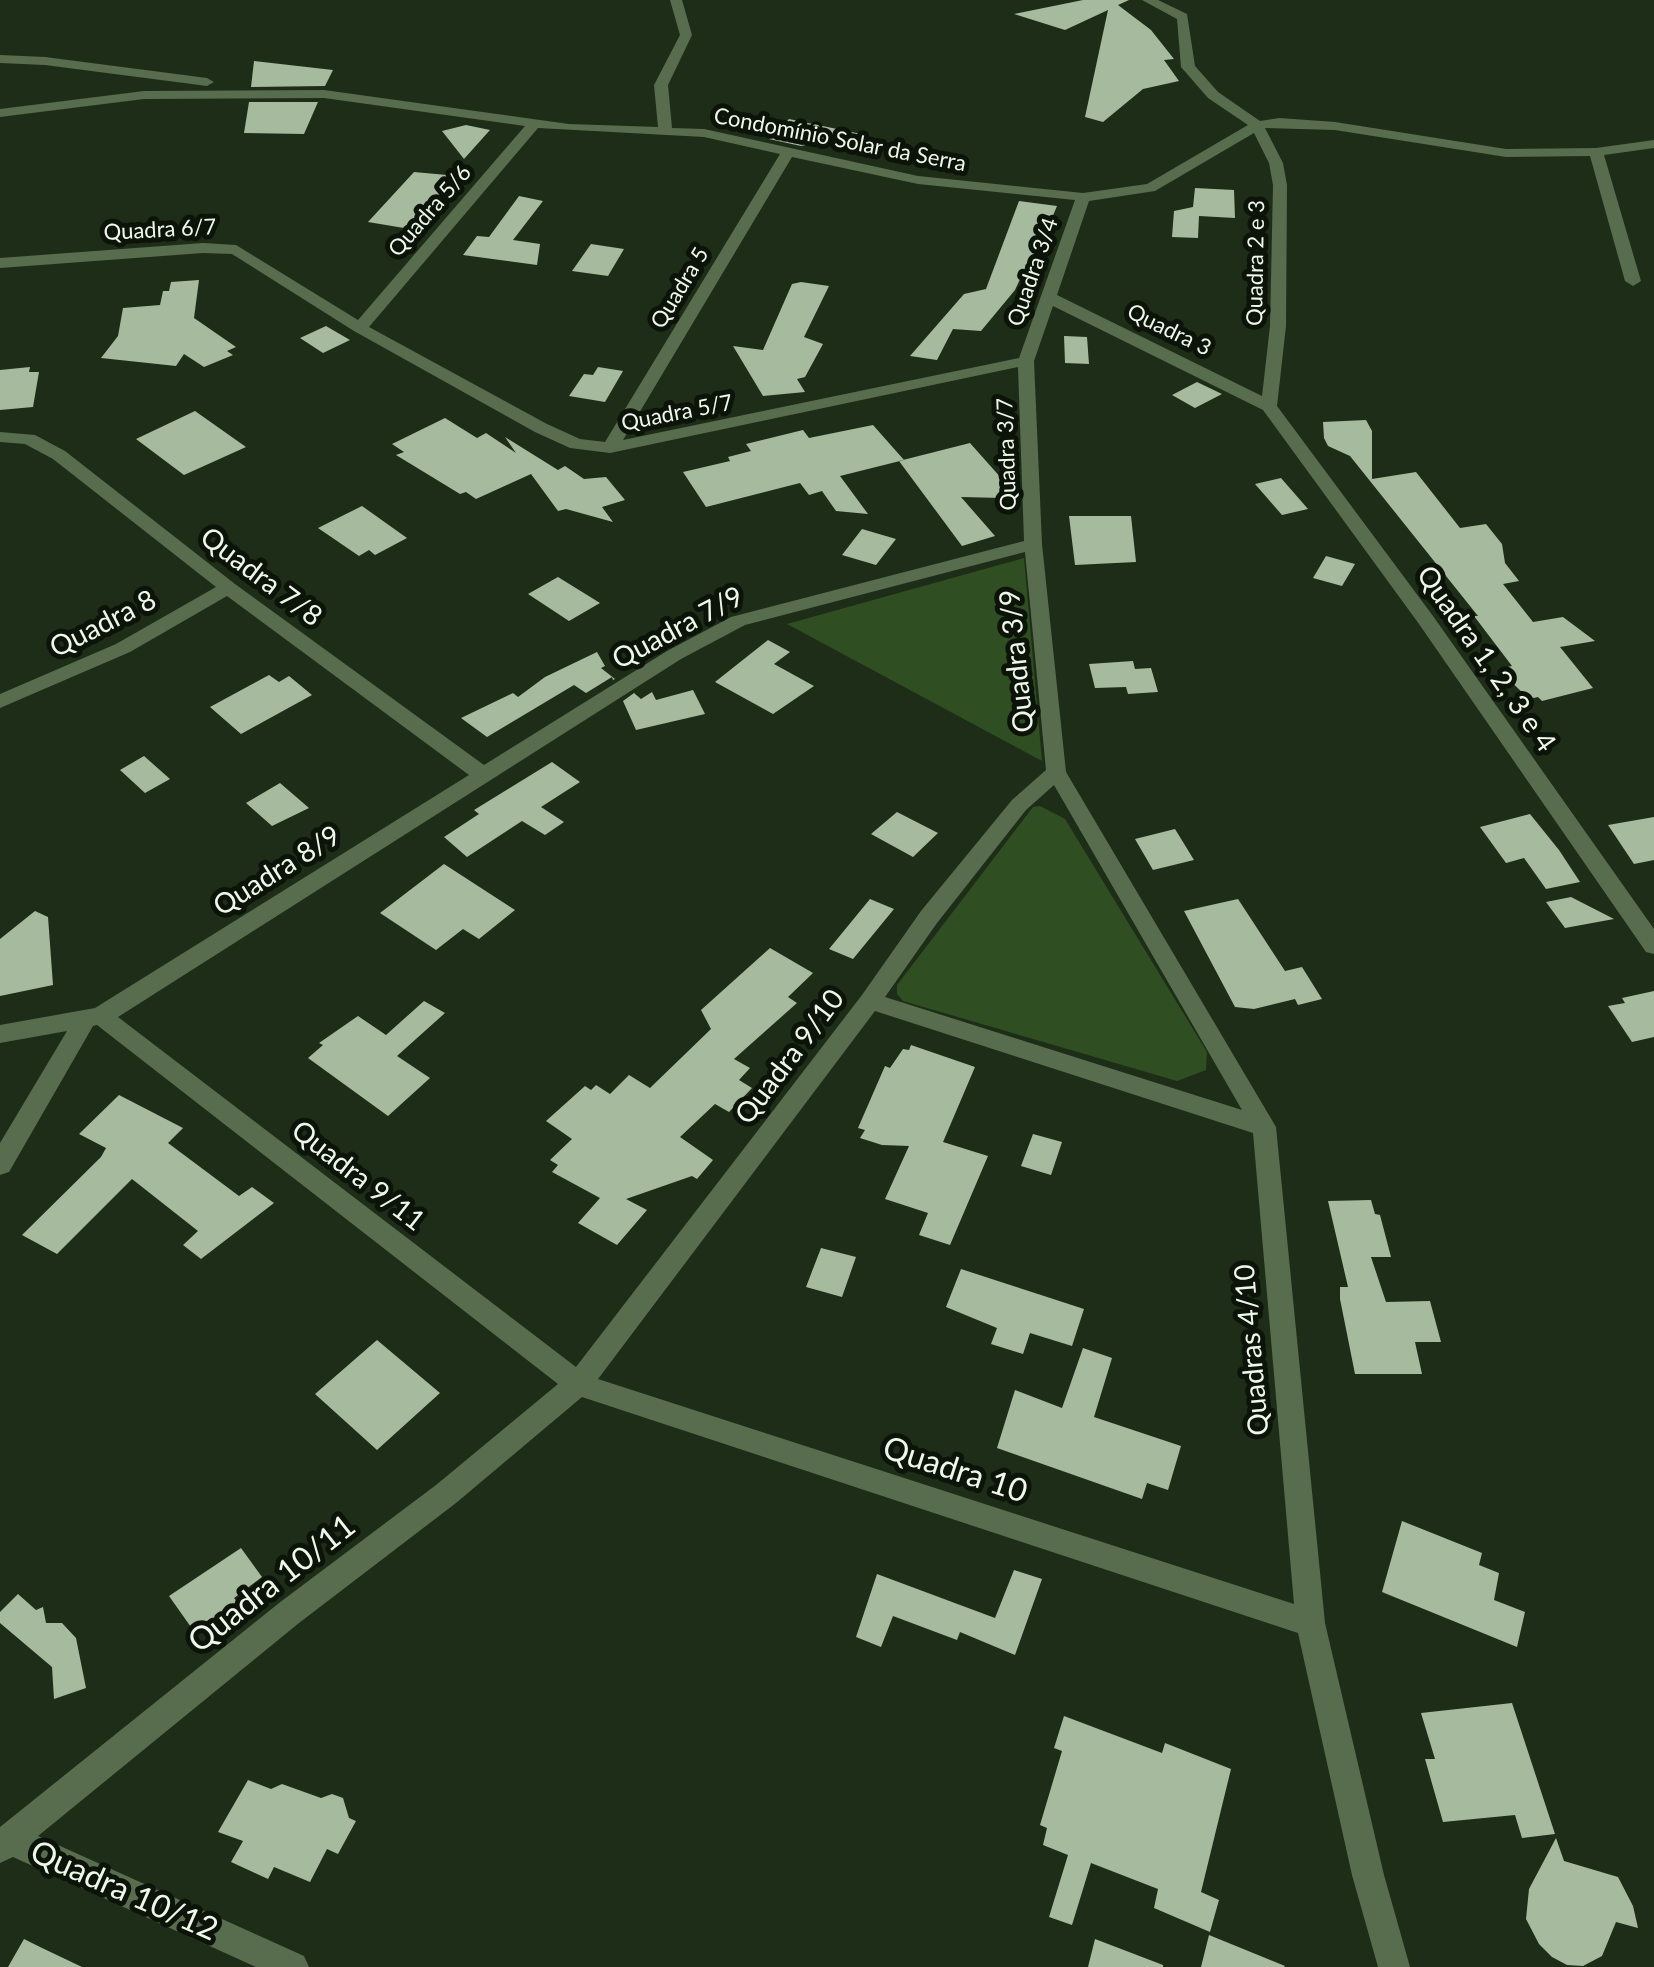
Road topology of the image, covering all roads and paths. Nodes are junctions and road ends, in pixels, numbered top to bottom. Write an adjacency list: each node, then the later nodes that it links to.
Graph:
1 (676, 0): 10 (street)
2 (1148, 0): 4 (street)
3 (1178, 0): 4 (street)
4 (1183, 17): 9 (street)
5 (0, 59): 6 (street)
6 (239, 92): 7 (street, Condomínio Solar da Serra); 8 (street, Condomínio Solar da Serra)
7 (0, 114)
8 (534, 124): 10 (street, Condomínio Solar da Serra); 18 (street, Quadra 5/6)
9 (1257, 125): 13 (street); 14 (street, Condomínio Solar da Serra); 20 (street, Quadra 2 e 3)
10 (665, 130): 12 (street, Condomínio Solar da Serra)
11 (1654, 144): 13 (street)
12 (788, 152): 14 (street, Condomínio Solar da Serra); 22 (street, Quadra 5)
13 (1596, 152): 16 (street)
14 (1083, 198): 17 (street, Quadra 3/4)
15 (0, 263): 18 (street, Quadra 6/7)
16 (1633, 280)
17 (1048, 296): 19 (street, Quadra 3/4); 20 (street, Quadra 3)
18 (360, 328): 22 (street, Quadra 5/7)
19 (1026, 362): 22 (street, Quadra 5/7); 23 (street, Quadra 3/7)
20 (1269, 406): 28 (street, Quadra 1, 2, 3 e 4)
21 (0, 437): 24 (street, Quadra 7/8)
22 (610, 448)
23 (1033, 544): 26 (street, Quadra 3/9); 27 (street, Quadra 7/9)
24 (228, 588): 25 (street, Quadra 8); 27 (street, Quadra 7/8)
25 (0, 702)
26 (1056, 772): 29 (street, Quadra 9/10); 32 (street, Quadras 4/10)
27 (485, 776): 30 (street, Quadra 8/9)
28 (1654, 946)
29 (870, 1002): 32 (street); 34 (street, Quadra 9/10)
30 (94, 1016): 31 (street); 33 (street); 34 (street, Quadra 9/11)
31 (0, 1034)
32 (1264, 1126): 35 (street, Quadras 4/10)
33 (0, 1165)
34 (578, 1384): 35 (street, Quadra 10); 36 (street, Quadra 10/11)
35 (1310, 1623): 38 (street, Quadras 4/10)
36 (4, 1843): 37 (street, Quadra 10/12)
37 (293, 1967)
38 (1394, 1967)

